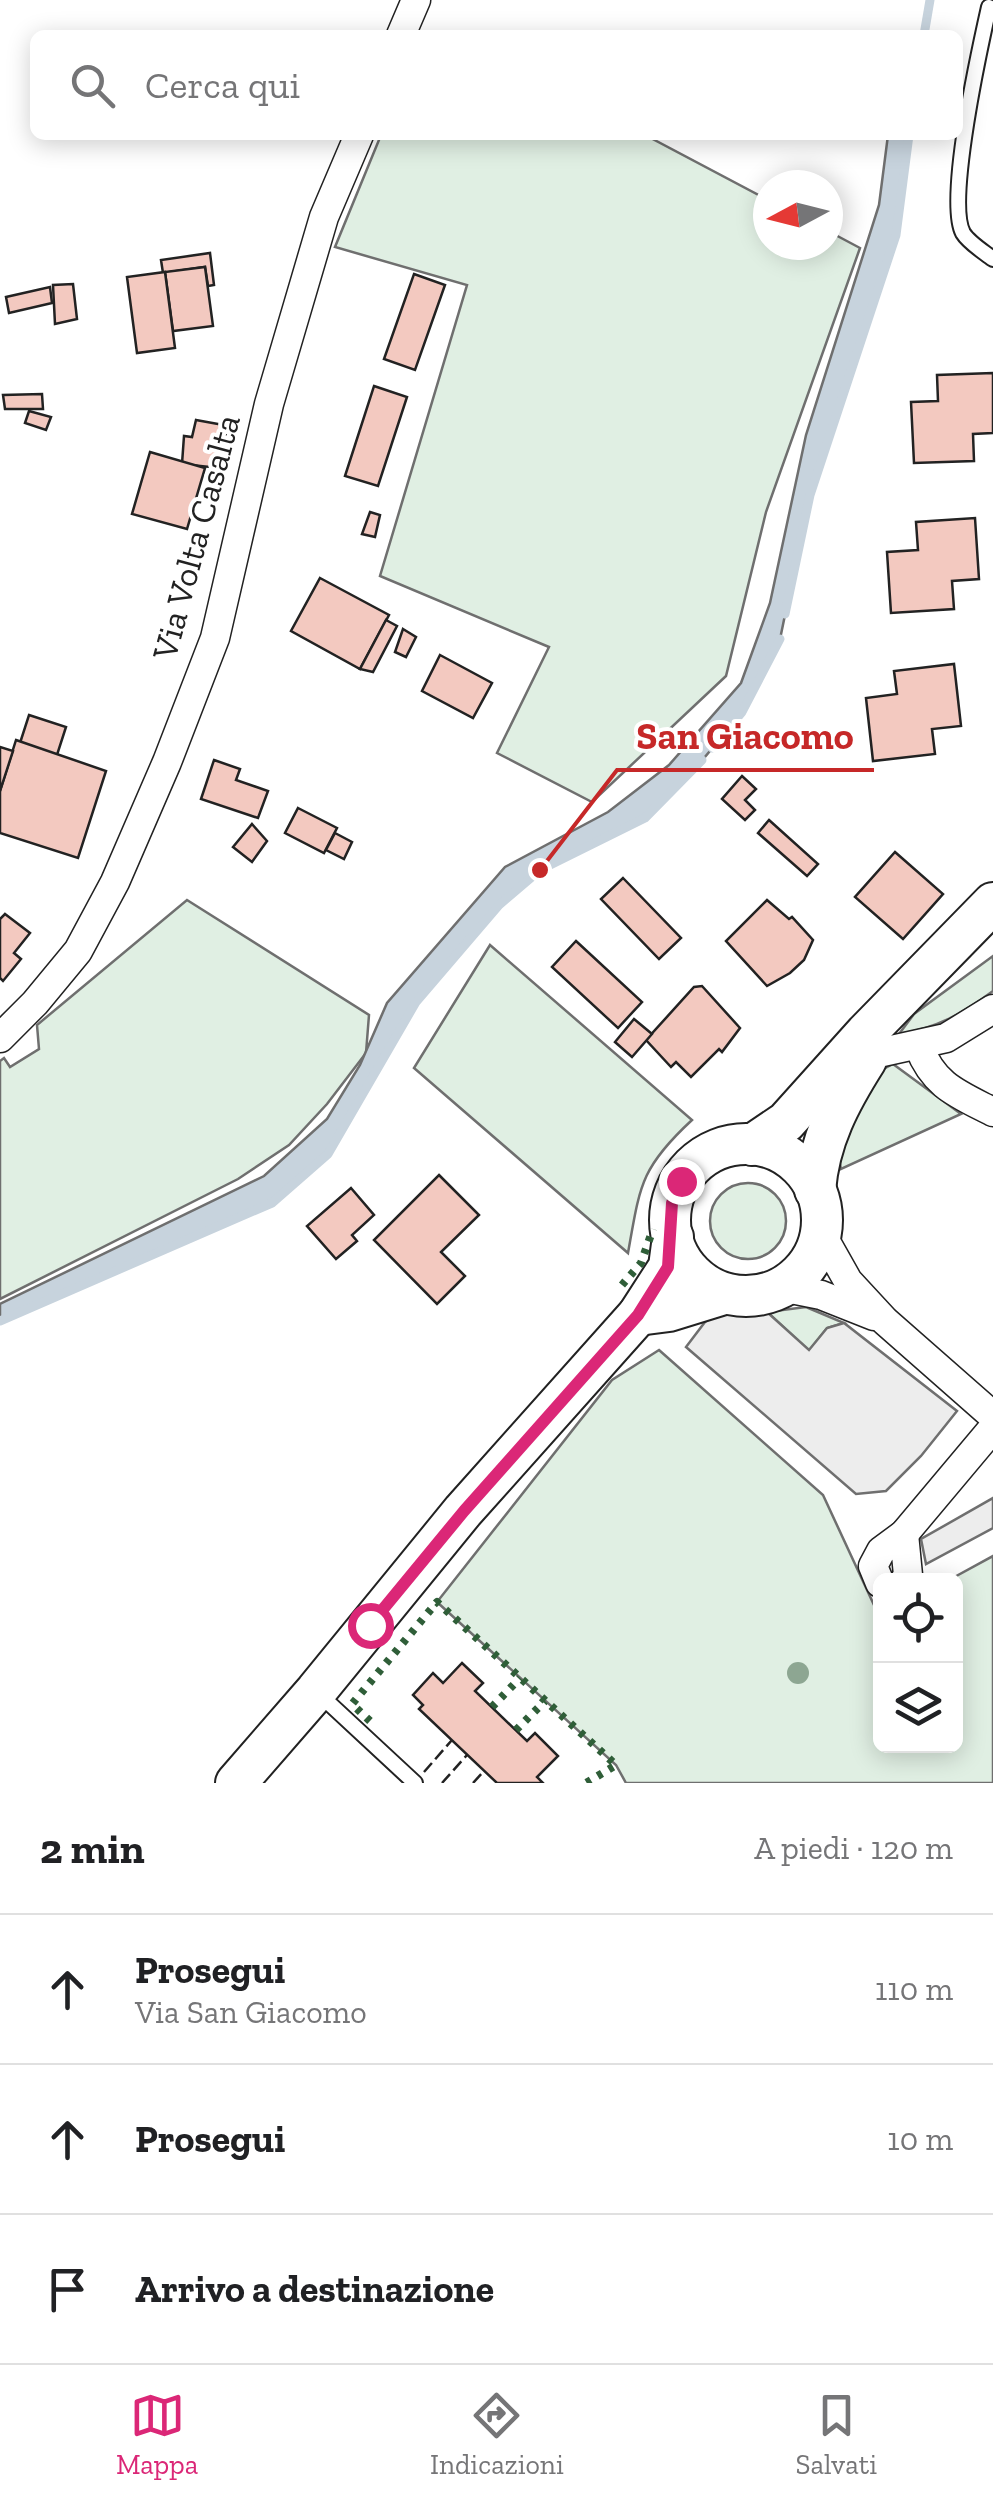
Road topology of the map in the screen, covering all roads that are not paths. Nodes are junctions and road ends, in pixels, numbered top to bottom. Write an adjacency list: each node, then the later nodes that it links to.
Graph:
1 (416, 0): 3 (street)
2 (990, 7): 5 (lane)
3 (404, 30)
4 (357, 140): 9 (street, Via Volta Casalta)
5 (993, 258)
6 (993, 903): 7 (street)
7 (910, 988): 11 (street); 13 (street)
8 (982, 1018): 10 (street)
9 (0, 1038)
10 (919, 1046): 11 (street); 12 (street)
11 (869, 1055): 14 (street)
12 (993, 1112)
13 (752, 1145): 14 (street); 16 (street)
14 (815, 1190): 15 (street)
15 (820, 1233): 17 (street); 20 (street)
16 (672, 1237): 18 (street); 19 (street)
17 (781, 1288): 18 (street); 20 (street)
18 (724, 1294): 19 (street)
19 (638, 1315): 26 (street)
20 (885, 1320): 21 (street)
21 (993, 1416)
22 (993, 1428): 23 (street)
23 (904, 1534): 24 (street); 25 (street)
24 (876, 1573)
25 (908, 1573)
26 (316, 1692): 27 (street); 28 (lane)
27 (236, 1783)
28 (414, 1783)

